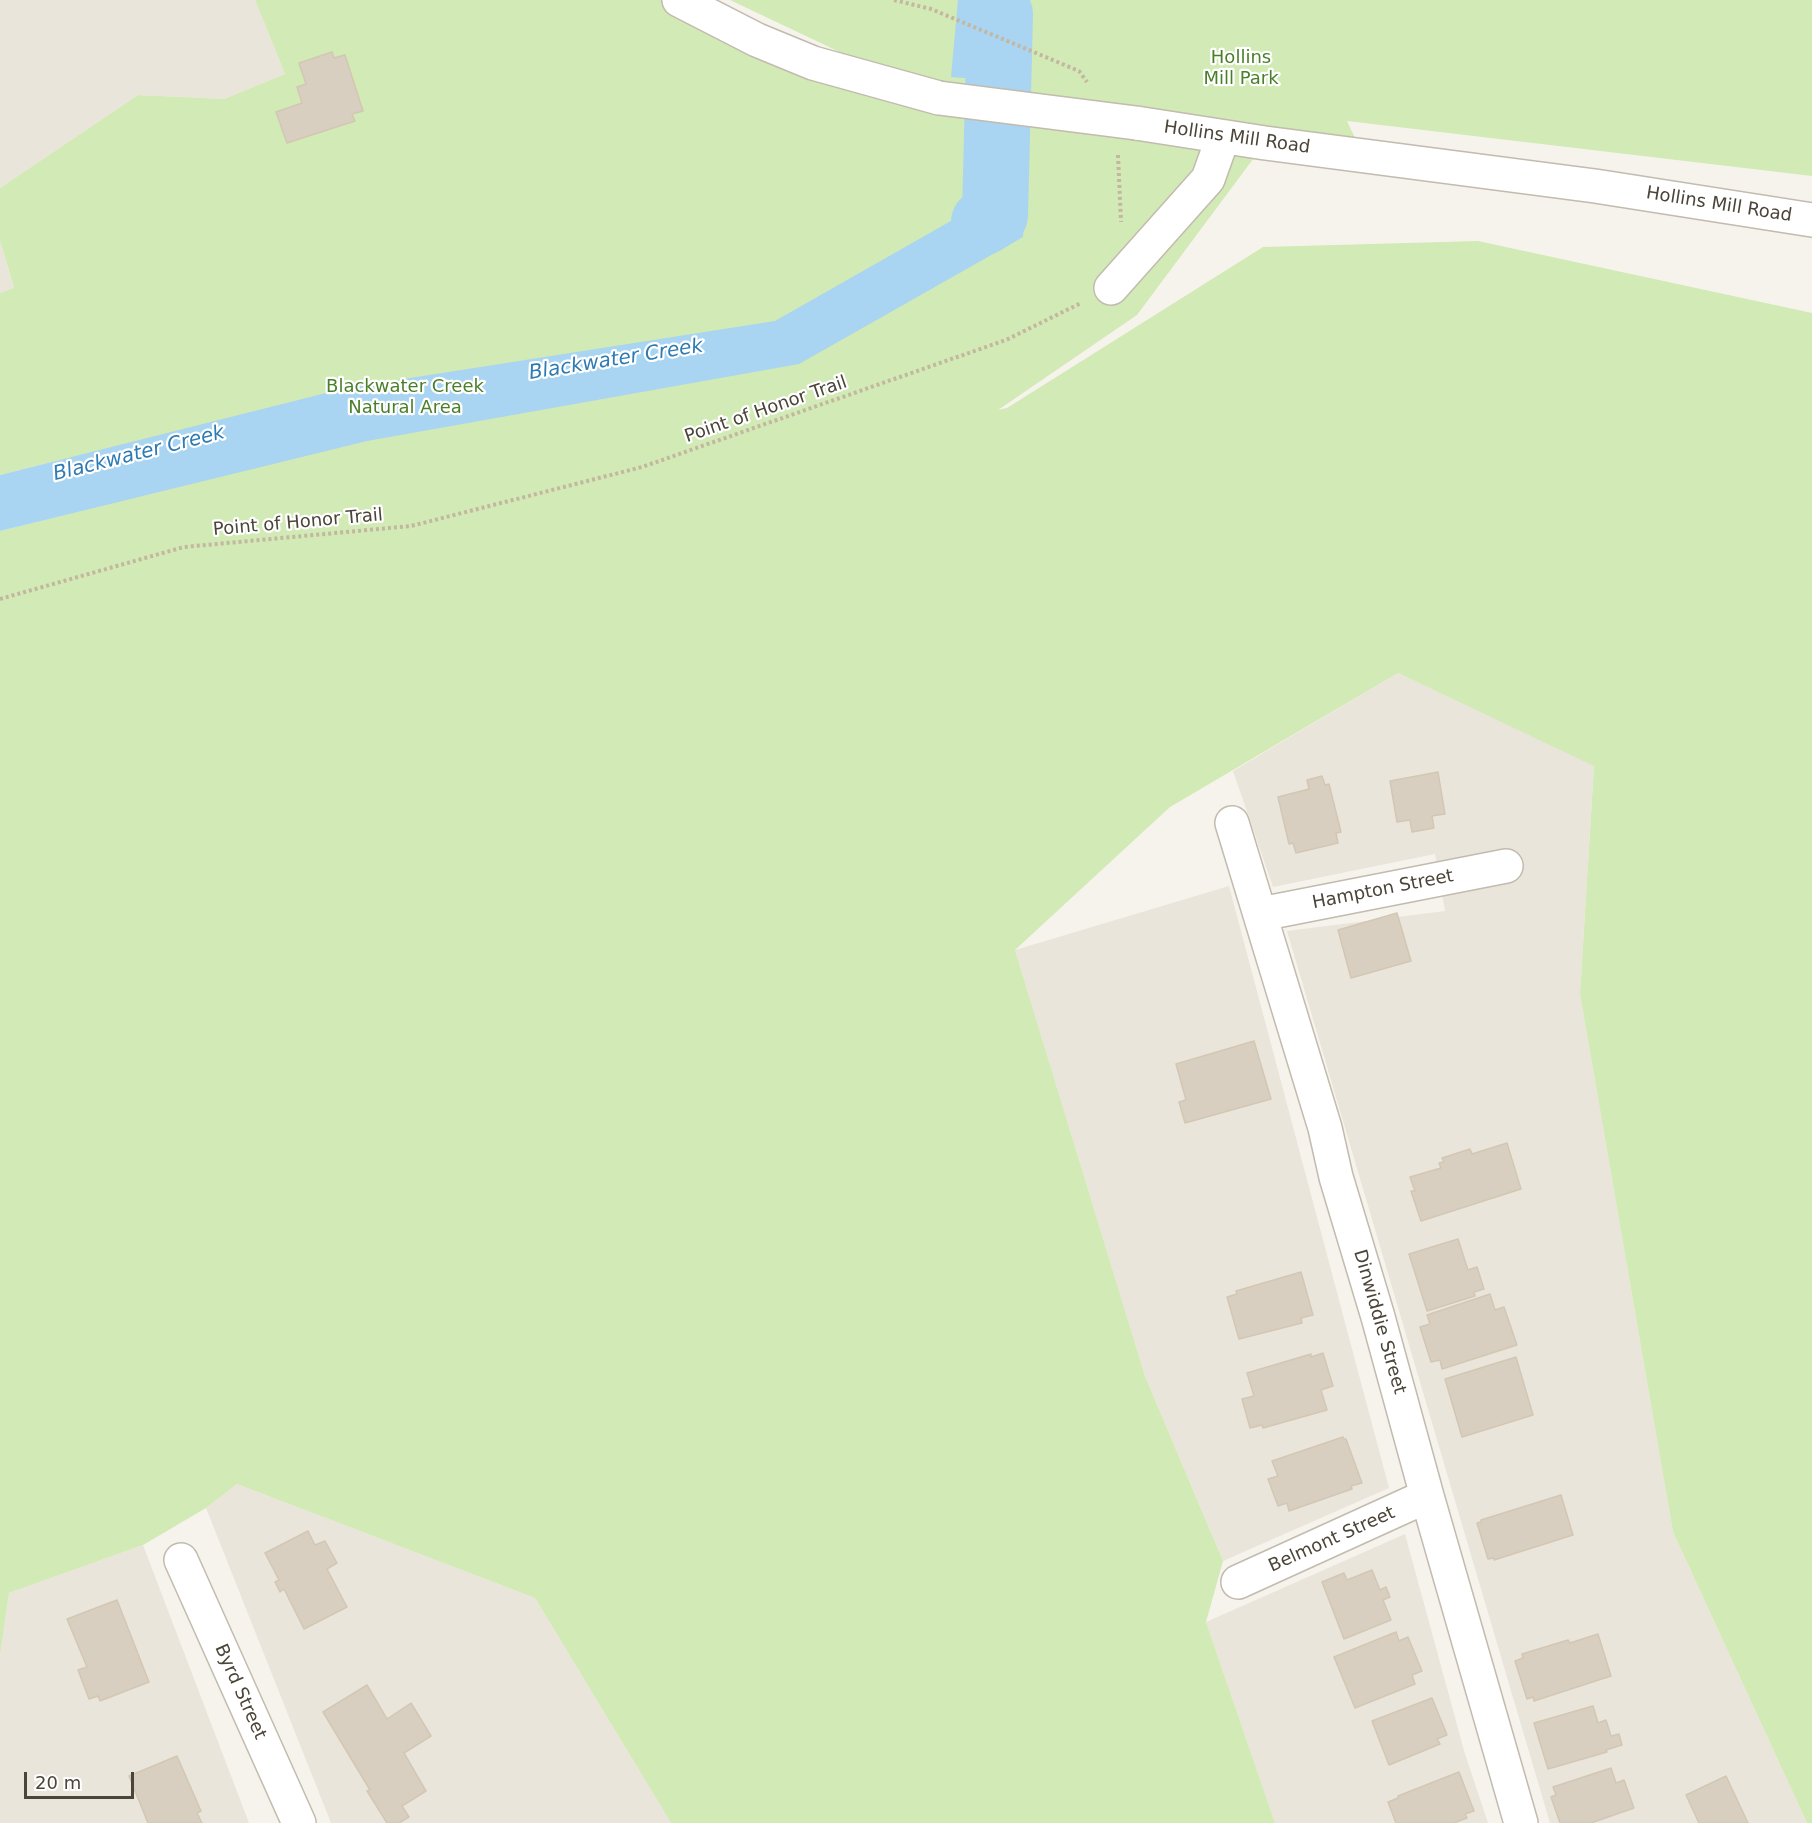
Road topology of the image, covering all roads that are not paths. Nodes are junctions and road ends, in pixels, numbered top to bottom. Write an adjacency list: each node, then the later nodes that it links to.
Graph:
1 (679, 0): 2 (street, Hollins Mill Road, bridge)
2 (1222, 137): 3 (street, Hollins Mill Road); 4 (street)
3 (1812, 220)
4 (1111, 288)
5 (1232, 823): 7 (street, Dinwiddie Street)
6 (1506, 866): 7 (street, Hampton Street)
7 (1261, 914): 8 (street, Dinwiddie Street)
8 (1427, 1496): 10 (street, Belmont Street); 12 (street, Dinwiddie Street)
9 (180, 1560): 11 (street, Byrd Street)
10 (1238, 1582)
11 (299, 1823)
12 (1521, 1823)

